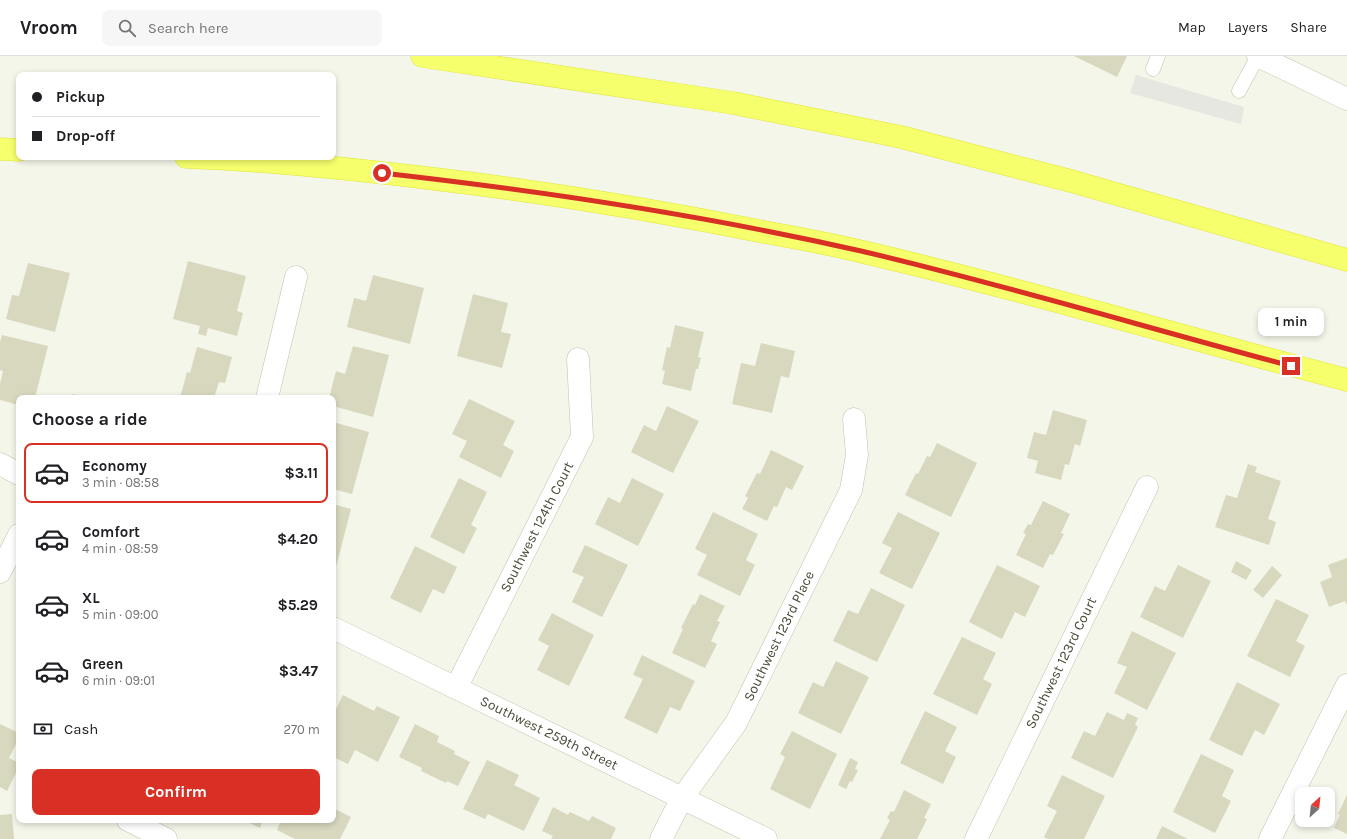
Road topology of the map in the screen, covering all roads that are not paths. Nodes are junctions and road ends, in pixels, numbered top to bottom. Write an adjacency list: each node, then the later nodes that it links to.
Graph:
1 (422, 56): 10 (highway)
2 (1158, 56): 4 (lane)
3 (1258, 56): 5 (lane); 6 (street)
4 (1152, 69)
5 (1239, 91)
6 (1347, 99)
7 (0, 149): 8 (highway)
8 (16, 150)
9 (225, 160): 13 (highway)
10 (1347, 260)
11 (296, 277): 14 (street)
12 (578, 359): 23 (street, Southwest 124th Court)
13 (1347, 380)
14 (268, 395)
15 (854, 419): 24 (street, Southwest 123rd Place)
16 (0, 464): 17 (street)
17 (16, 472)
18 (1147, 487): 29 (street, Southwest 123rd Court)
19 (16, 541): 20 (street)
20 (0, 572)
21 (336, 629): 23 (street, Southwest 259th Street)
22 (1347, 685): 30 (street)
23 (456, 688): 24 (street, Southwest 259th Street)
24 (682, 798): 27 (street, Southwest 123rd Place); 28 (street, Southwest 259th Street)
25 (134, 823): 26 (street)
26 (166, 839)
27 (661, 839)
28 (766, 839)
29 (976, 839)
30 (1270, 839)

